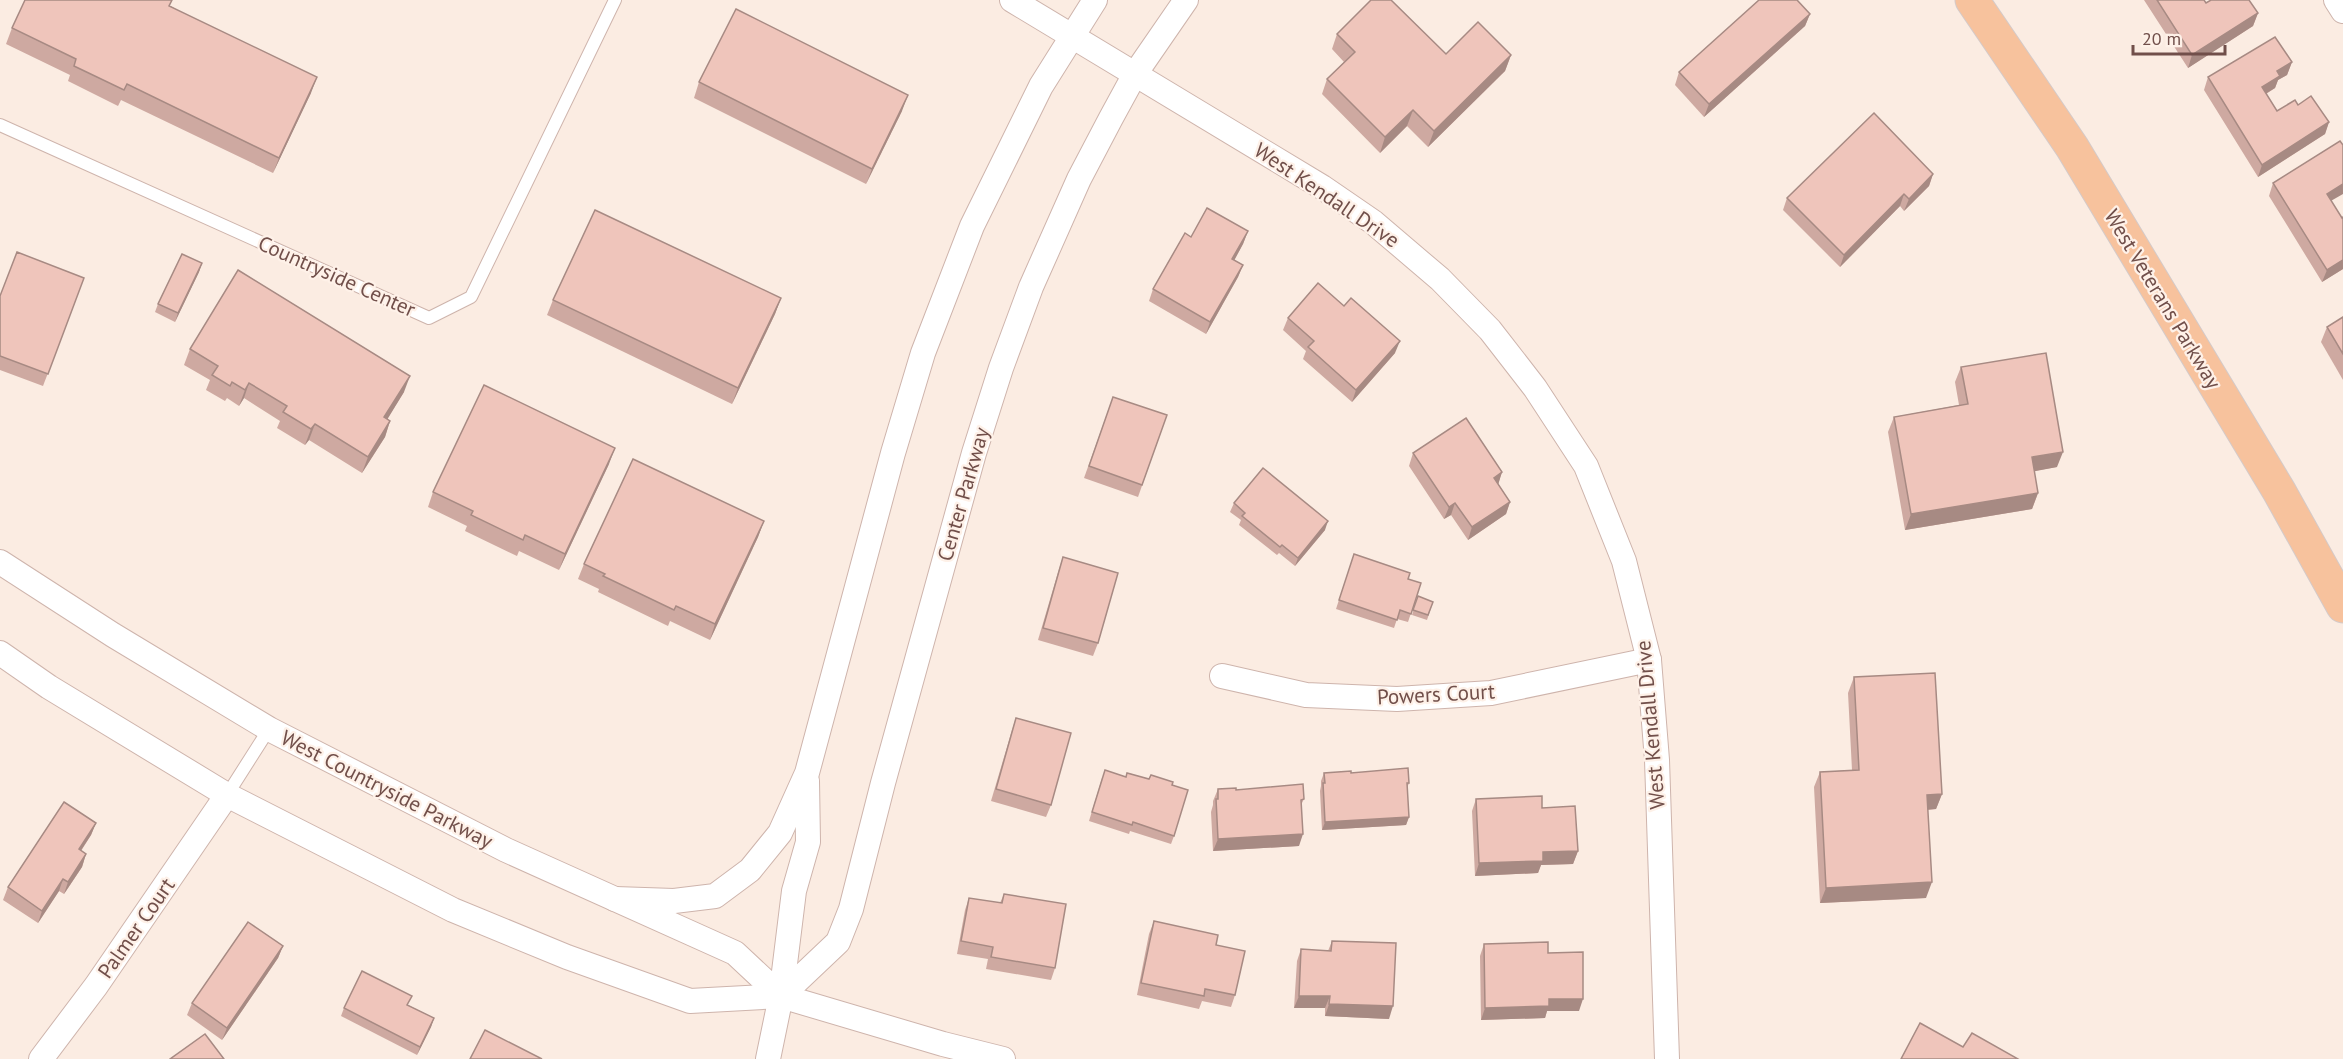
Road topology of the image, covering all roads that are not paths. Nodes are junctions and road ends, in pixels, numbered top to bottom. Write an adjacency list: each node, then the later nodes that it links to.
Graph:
1 (615, 0): 10 (lane, Countryside Center)
2 (1012, 0): 8 (street, West Kendall Drive)
3 (1095, 0): 8 (street)
4 (1186, 0): 9 (street, Center Parkway)
5 (1972, 0): 12 (main road, West Veterans Parkway)
6 (2336, 0): 7 (street)
7 (2343, 11)
8 (1072, 36): 9 (street, West Kendall Drive); 17 (street)
9 (1135, 74): 14 (street, West Kendall Drive); 20 (street, Center Parkway)
10 (0, 125)
11 (0, 562): 16 (street, West Countryside Parkway)
12 (2343, 606)
13 (0, 653): 18 (street, West Countryside Parkway)
14 (1649, 660): 15 (street, Powers Court); 24 (street, West Kendall Drive)
15 (1222, 676)
16 (268, 729): 18 (lane); 19 (street, West Countryside Parkway)
17 (807, 773): 19 (street); 20 (street)
18 (227, 795): 20 (street, West Countryside Parkway); 21 (street, Palmer Court)
19 (615, 899): 20 (street, West Countryside Parkway)
20 (781, 996): 22 (street); 23 (street, West Countryside Parkway)
21 (41, 1059)
22 (768, 1059)
23 (1003, 1059)
24 (1667, 1059)

